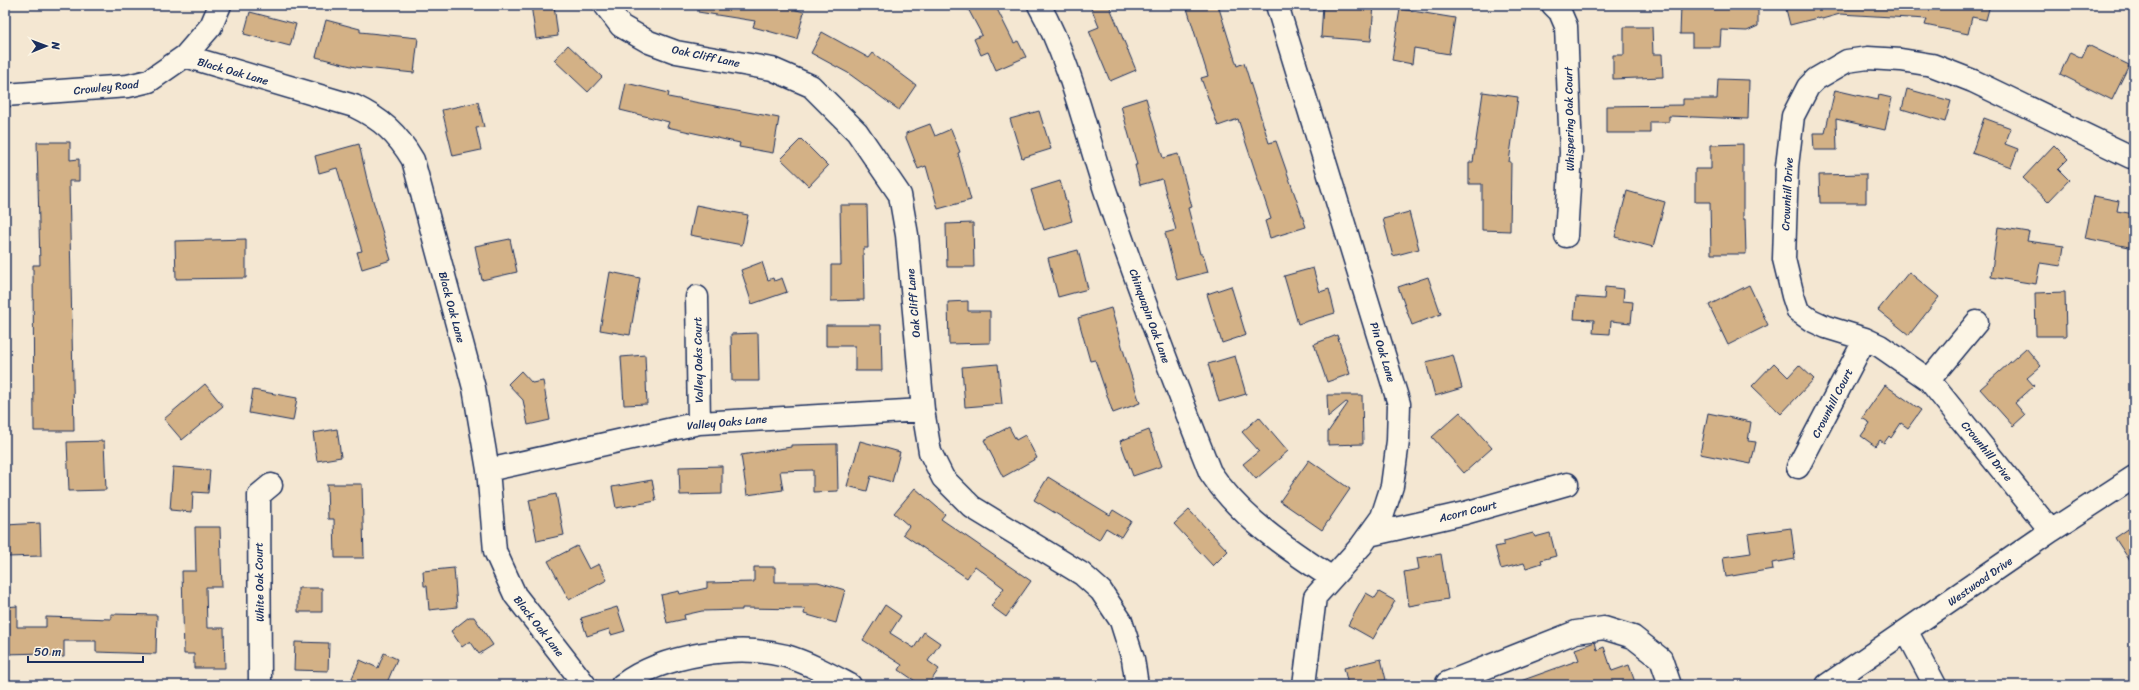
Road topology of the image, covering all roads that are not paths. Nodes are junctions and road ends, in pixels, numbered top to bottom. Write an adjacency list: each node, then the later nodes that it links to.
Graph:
1 (220, 5): 6 (street, Crowley Road)
2 (605, 5): 14 (street, Oak Cliff Lane)
3 (1039, 5): 23 (street, Chinquapin Oak Lane)
4 (1277, 5): 22 (street, Pin Oak Lane)
5 (1553, 5): 9 (street, Whispering Oak Court)
6 (185, 56): 7 (street, Crowley Road); 17 (street, Black Oak Lane)
7 (5, 96)
8 (2131, 156): 12 (street, Crownhill Drive)
9 (1566, 236)
10 (696, 297): 15 (street, Valley Oaks Court)
11 (1977, 322): 13 (street)
12 (1865, 338): 13 (street, Crownhill Drive); 16 (street, Crownhill Court)
13 (1929, 380): 21 (street, Crownhill Drive)
14 (923, 410): 15 (street, Valley Oaks Lane); 30 (street, Oak Cliff Lane)
15 (700, 423): 17 (street, Valley Oaks Lane)
16 (1798, 467)
17 (488, 470): 27 (street, Black Oak Lane)
18 (2134, 478): 21 (street, Westwood Drive)
19 (1567, 484): 22 (street, Acorn Court)
20 (271, 485): 26 (street, White Oak Court)
21 (2051, 531): 24 (street, Westwood Drive)
22 (1369, 535): 23 (street, Pin Oak Lane)
23 (1332, 578): 31 (street, Pin Oak Lane)
24 (1907, 632): 33 (street, Westwood Drive); 34 (street)
25 (1447, 683): 32 (street)
26 (260, 685)
27 (585, 685)
28 (622, 685): 29 (street)
29 (850, 685)
30 (1137, 685)
31 (1304, 685)
32 (1670, 685)
33 (1827, 685)
34 (1935, 685)

